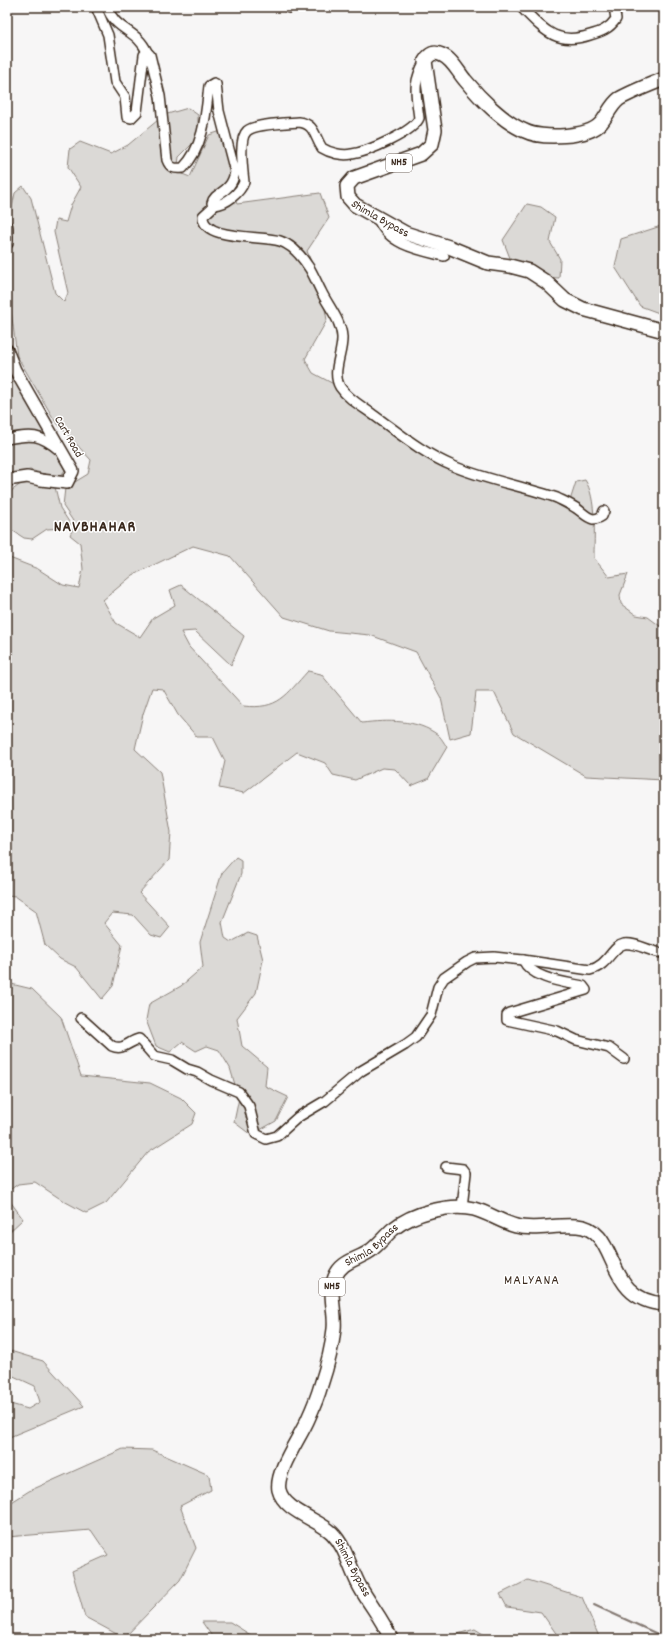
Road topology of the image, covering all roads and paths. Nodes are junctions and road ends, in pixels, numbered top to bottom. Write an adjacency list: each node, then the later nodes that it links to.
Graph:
1 (96, 7): 5 (street)
2 (107, 7): 5 (street)
3 (521, 7): 4 (street)
4 (613, 9)
5 (147, 52): 8 (street)
6 (425, 61): 7 (highway); 8 (street); 9 (highway, Shimla Bypass / NH5)
7 (661, 83)
8 (215, 205): 18 (street)
9 (378, 219): 12 (street); 13 (highway, Shimla Bypass / NH5)
10 (7, 227): 11 (main road)
11 (7, 243)
12 (444, 256)
13 (664, 331)
14 (7, 350): 16 (main road, Cart Road)
15 (7, 439): 16 (street)
16 (60, 450): 17 (main road, Cart Road)
17 (7, 480)
18 (604, 511)
19 (664, 953): 20 (street)
20 (523, 960): 21 (street); 22 (street)
21 (81, 1018)
22 (624, 1059)
23 (446, 1167): 24 (street)
24 (462, 1207): 25 (highway, Shimla Bypass / NH5); 26 (highway, Shimla Bypass / NH5)
25 (664, 1304)
26 (391, 1639)

